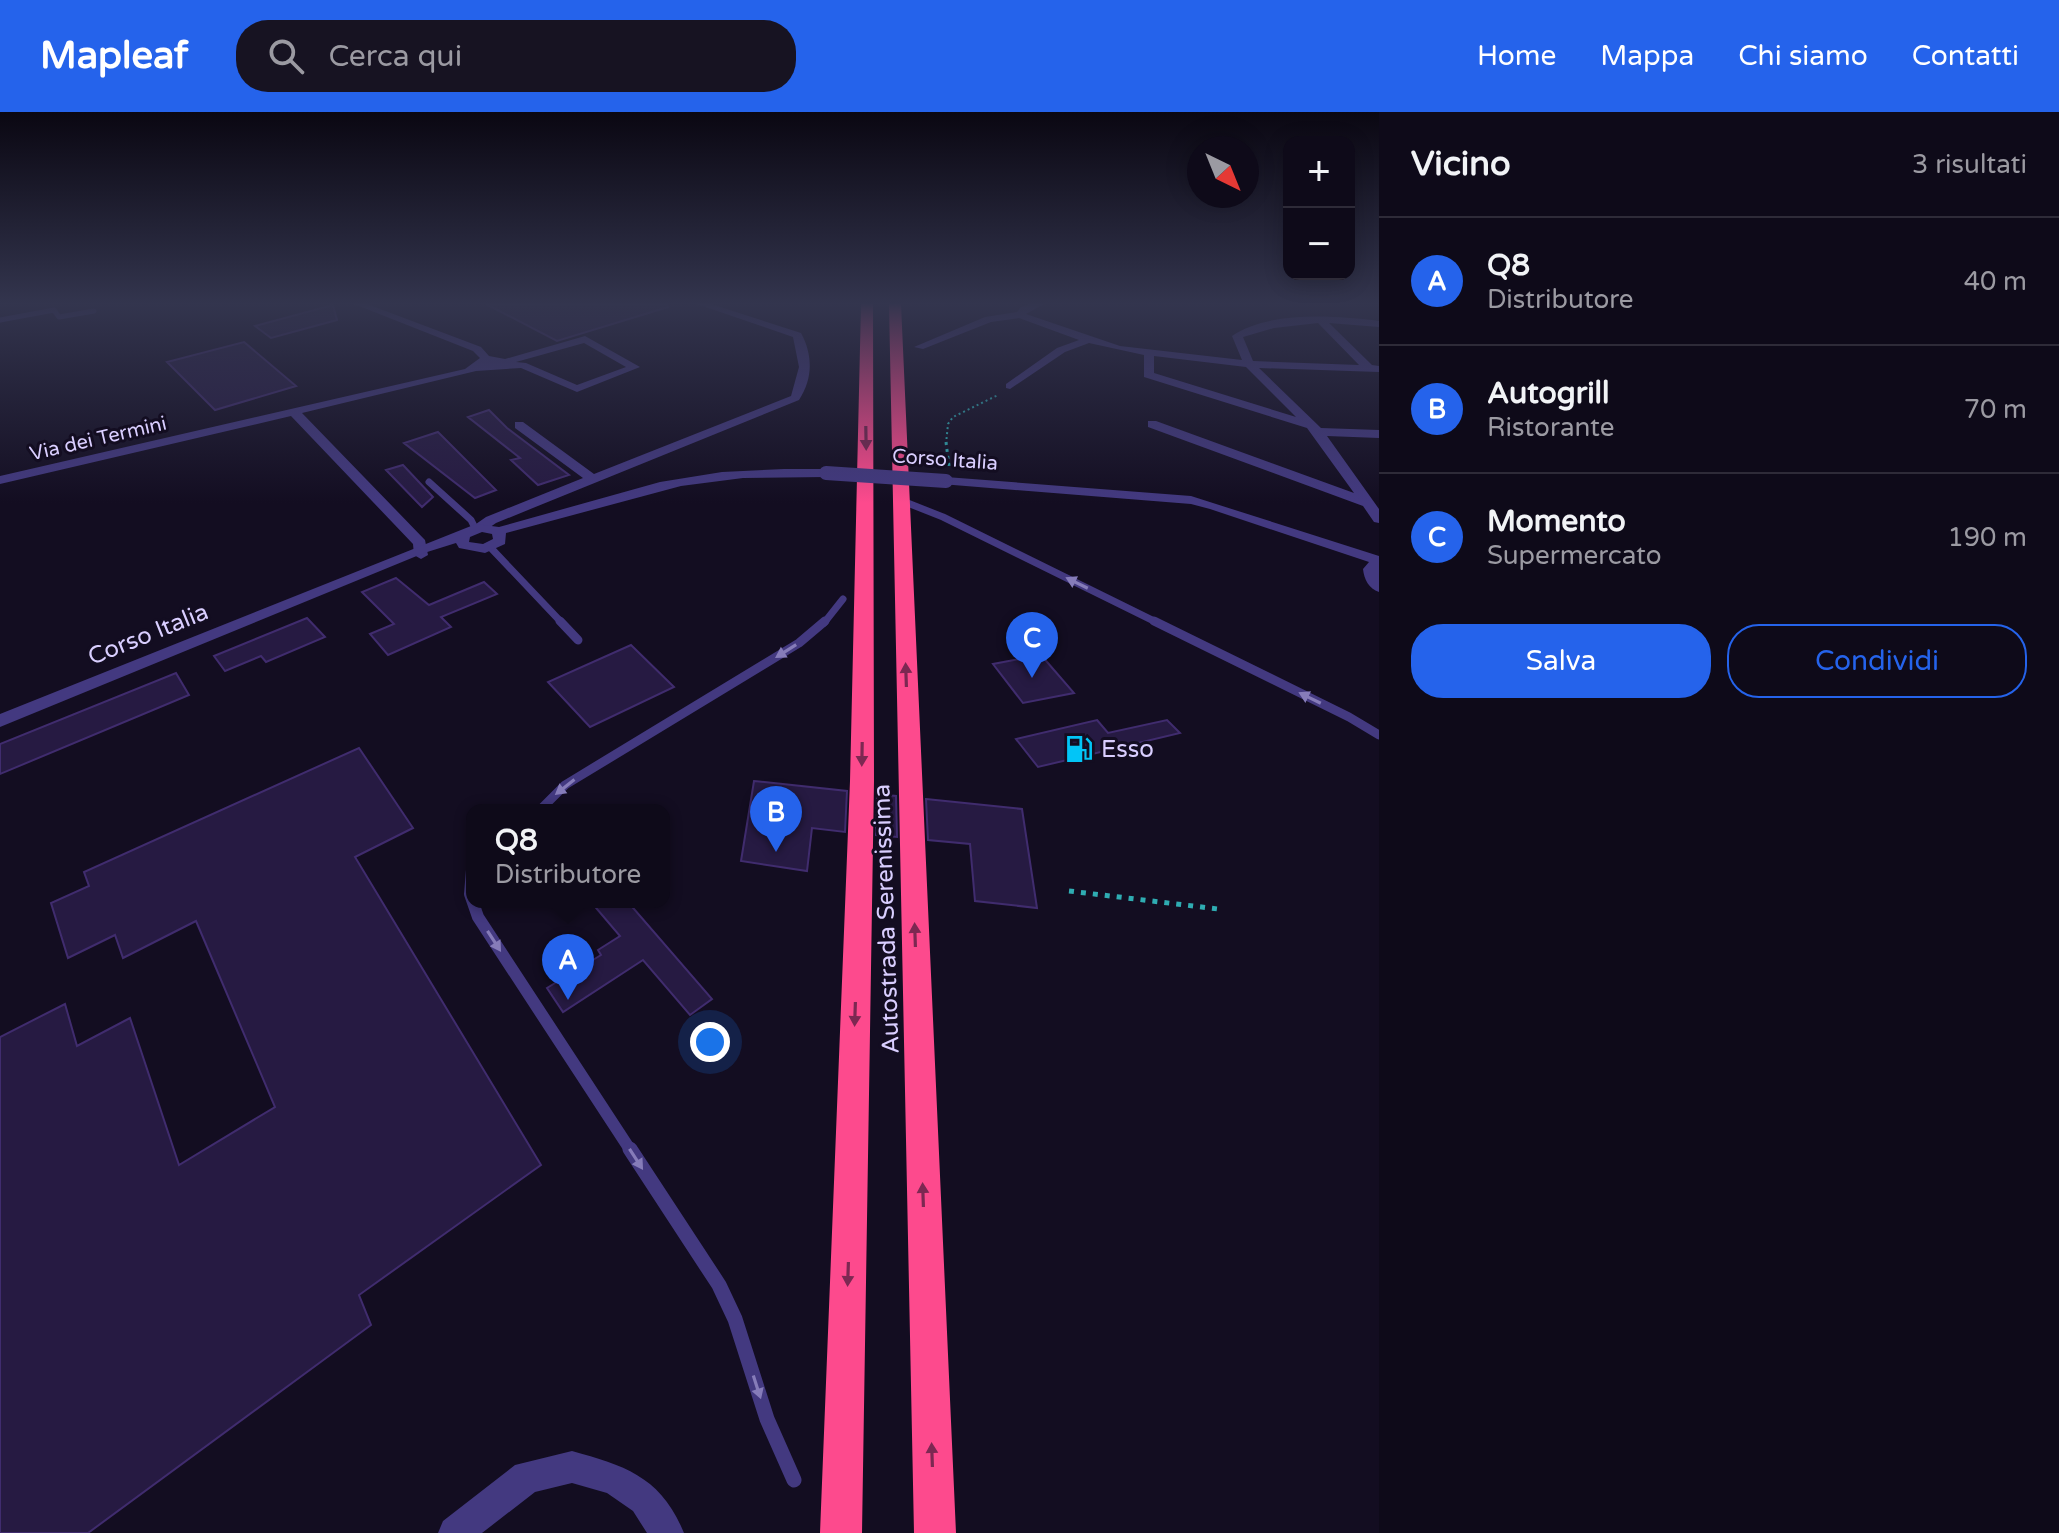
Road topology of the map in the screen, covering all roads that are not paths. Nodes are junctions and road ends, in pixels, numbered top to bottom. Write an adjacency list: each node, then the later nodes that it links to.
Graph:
1 (464, 370): 11 (street, Via dei Termini)
2 (534, 370): 3 (street)
3 (626, 370)
4 (802, 370): 17 (street)
5 (866, 370): 36 (highway, Autostrada Serenissima, one-way to 36)
6 (897, 370): 19 (highway, Autostrada Serenissima)
7 (1032, 370): 10 (street)
8 (1148, 370): 14 (street)
9 (1255, 370): 14 (street)
10 (1010, 386)
11 (294, 412): 16 (street, Via dei Termini); 24 (street)
12 (1152, 424): 20 (street)
13 (519, 425): 17 (street)
14 (1315, 429): 15 (street); 20 (street)
15 (1379, 434)
16 (0, 480)
17 (594, 480): 22 (street)
18 (429, 482): 22 (lane)
19 (900, 500): 30 (lane, one-way to 19); 37 (highway, Autostrada Serenissima, one-way to 19)
20 (1368, 503): 21 (street)
21 (1379, 519)
22 (470, 534): 23 (street, Corso Italia); 23 (street, Corso Italia); 24 (street, Corso Italia)
23 (497, 539): 25 (street, Corso Italia, bridge); 28 (lane)
24 (420, 553): 29 (street, Corso Italia)
25 (1376, 563): 26 (street)
26 (1379, 587)
27 (843, 599): 31 (lane, one-way to 31)
28 (578, 640)
29 (0, 721)
30 (1379, 735)
31 (546, 804)
32 (474, 908): 33 (lane, one-way to 33)
33 (794, 1480)
34 (455, 1533): 35 (street)
35 (667, 1533)
36 (841, 1533)
37 (935, 1533)

